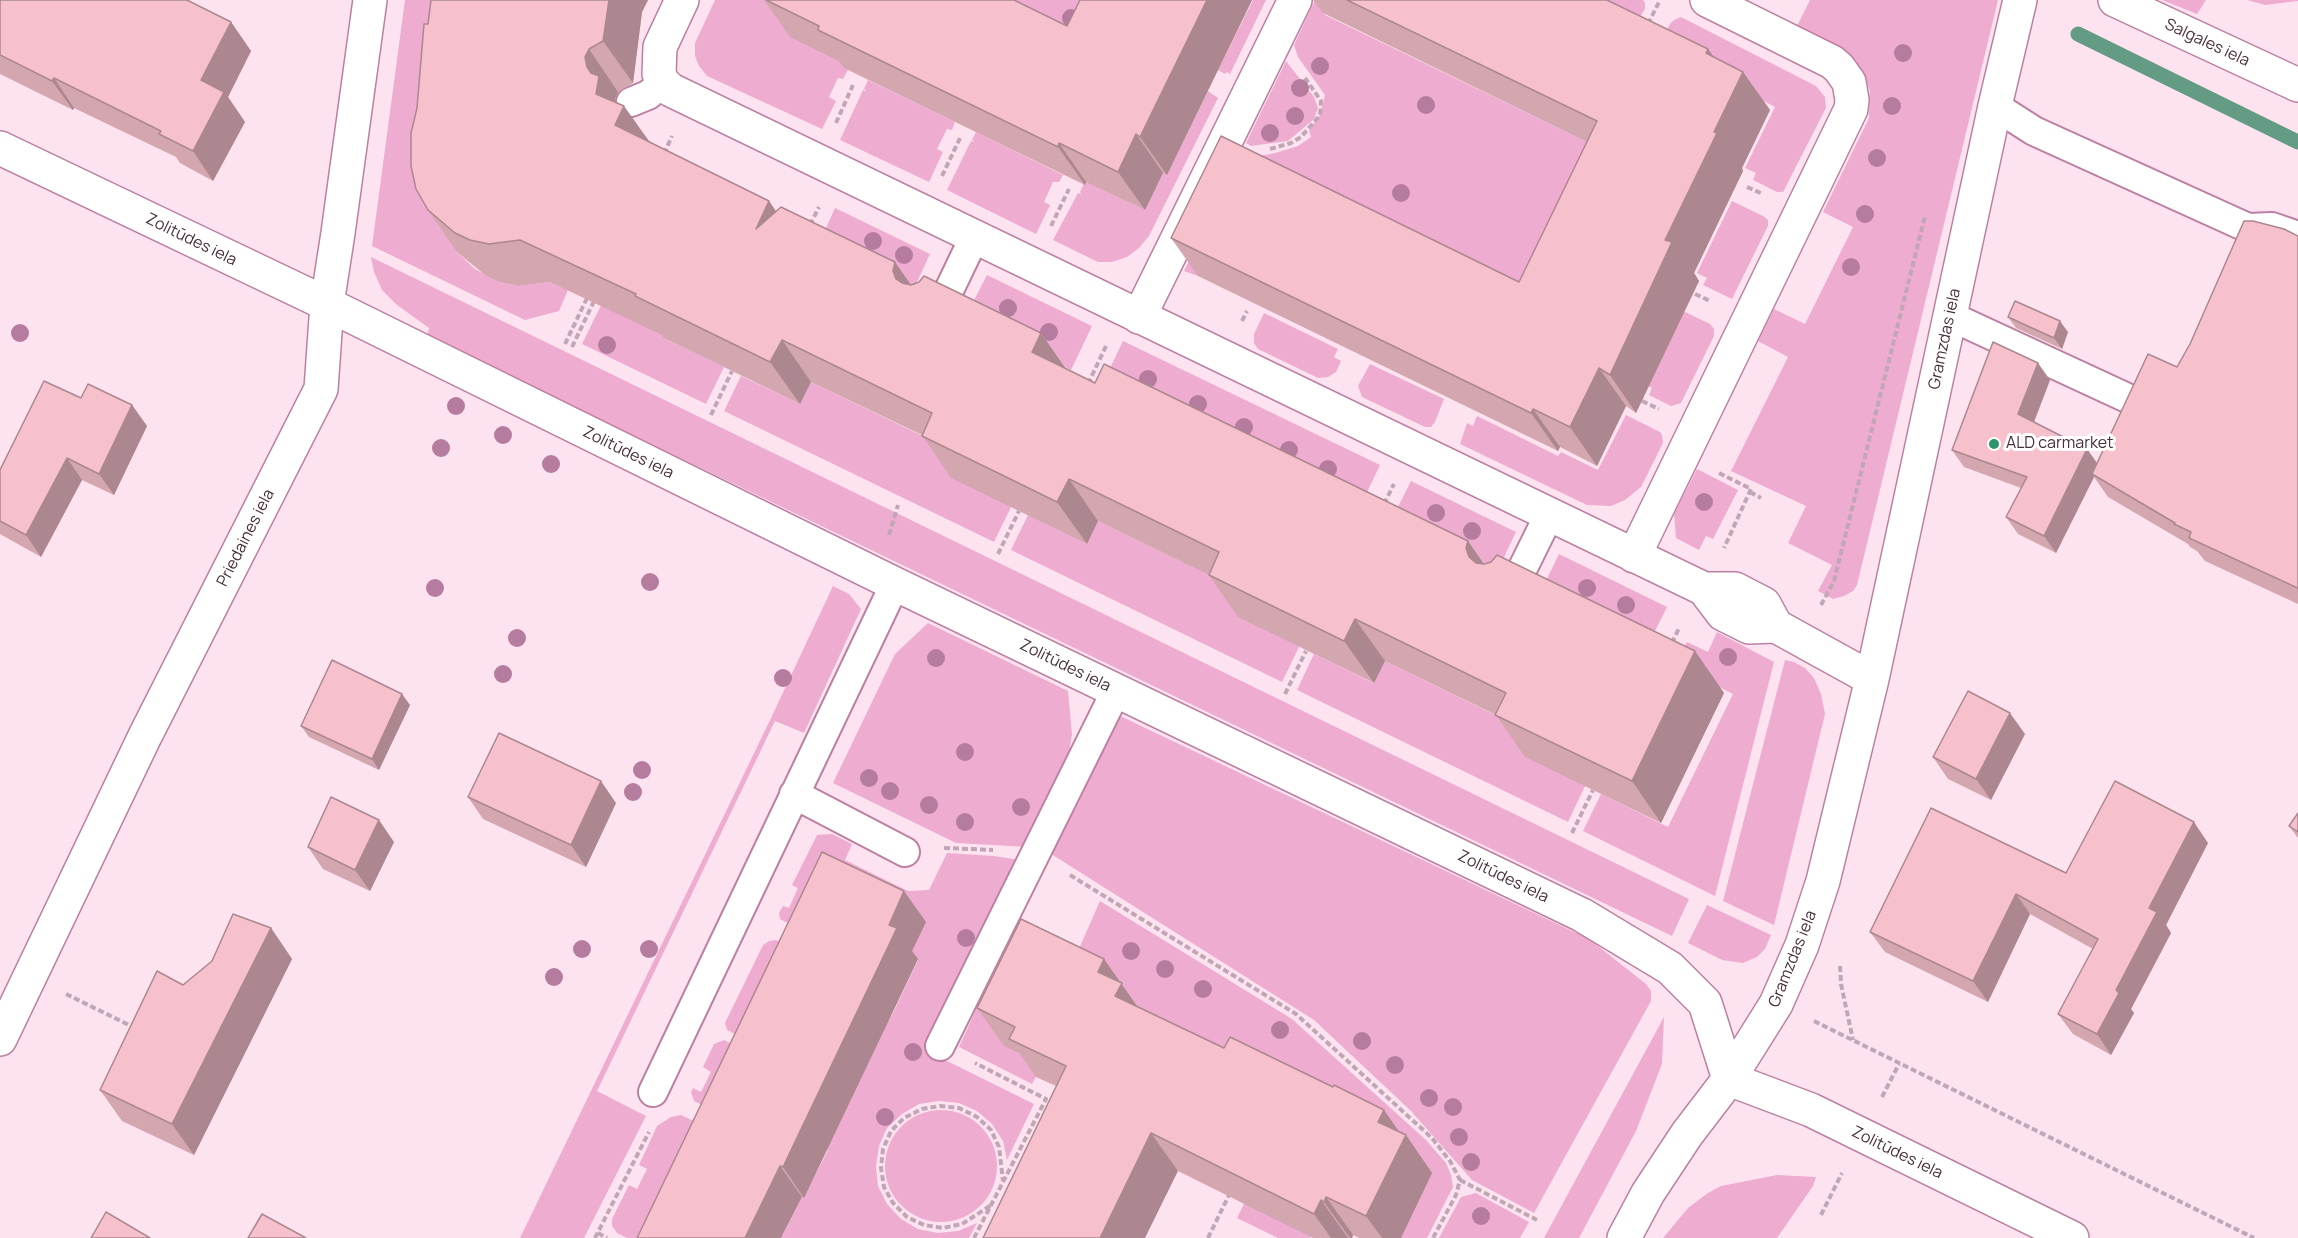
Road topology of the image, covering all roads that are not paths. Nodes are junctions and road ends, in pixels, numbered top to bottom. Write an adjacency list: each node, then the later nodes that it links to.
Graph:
1 (370, 0): 14 (street, Priedaines iela)
2 (682, 0): 7 (street)
3 (1295, 0): 17 (street)
4 (1707, 0): 20 (street)
5 (2019, 0): 10 (street, Gramzdas iela)
6 (2115, 0): 8 (street, Salgales iela)
7 (663, 83): 9 (lane); 13 (street)
8 (2298, 85)
9 (631, 102)
10 (1995, 106): 12 (lane); 16 (street, Gramzdas iela)
11 (0, 148): 14 (street, Zolitūdes iela)
12 (2298, 236)
13 (974, 238): 15 (lane); 17 (street)
14 (327, 304): 21 (street, Zolitūdes iela); 27 (street, Priedaines iela)
15 (939, 311)
16 (1950, 316): 18 (lane); 23 (street, Gramzdas iela)
17 (1139, 317): 19 (street)
18 (2125, 397)
19 (1550, 514): 20 (street); 22 (lane)
20 (1634, 555): 23 (street)
21 (895, 584): 24 (street, Zolitūdes iela); 25 (lane)
22 (1512, 590)
23 (1872, 679): 29 (street, Gramzdas iela)
24 (1116, 691): 28 (lane); 29 (street, Zolitūdes iela)
25 (794, 794): 26 (lane); 30 (lane)
26 (904, 852)
27 (0, 1039)
28 (940, 1046)
29 (1729, 1079): 31 (street, Gramzdas iela); 32 (street, Zolitūdes iela)
30 (653, 1092)
31 (1624, 1238)
32 (2072, 1238)

